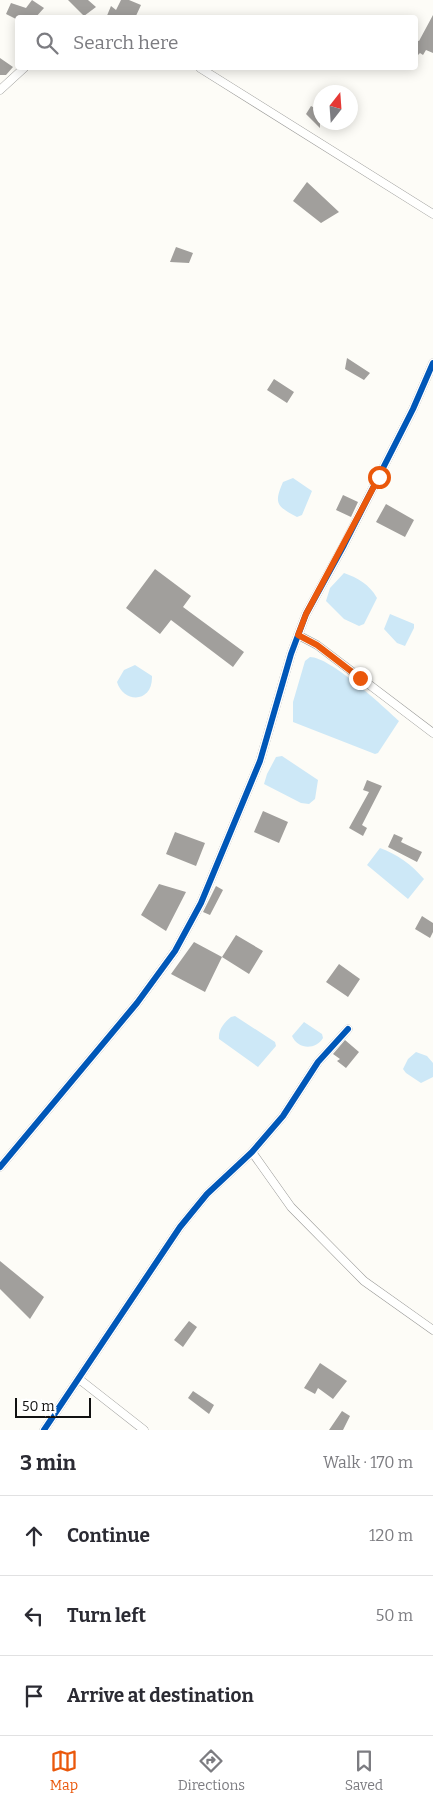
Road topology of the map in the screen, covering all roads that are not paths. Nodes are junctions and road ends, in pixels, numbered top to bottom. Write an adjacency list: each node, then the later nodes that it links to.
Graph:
1 (22, 70): 3 (street)
2 (203, 70): 4 (street)
3 (0, 90)
4 (433, 214)
5 (433, 363): 6 (street)
6 (298, 635): 7 (street); 10 (street)
7 (433, 733)
8 (348, 1029): 9 (street)
9 (252, 1152): 11 (street); 12 (street)
10 (0, 1167)
11 (433, 1330)
12 (80, 1379): 13 (street); 14 (street)
13 (44, 1430)
14 (144, 1430)

